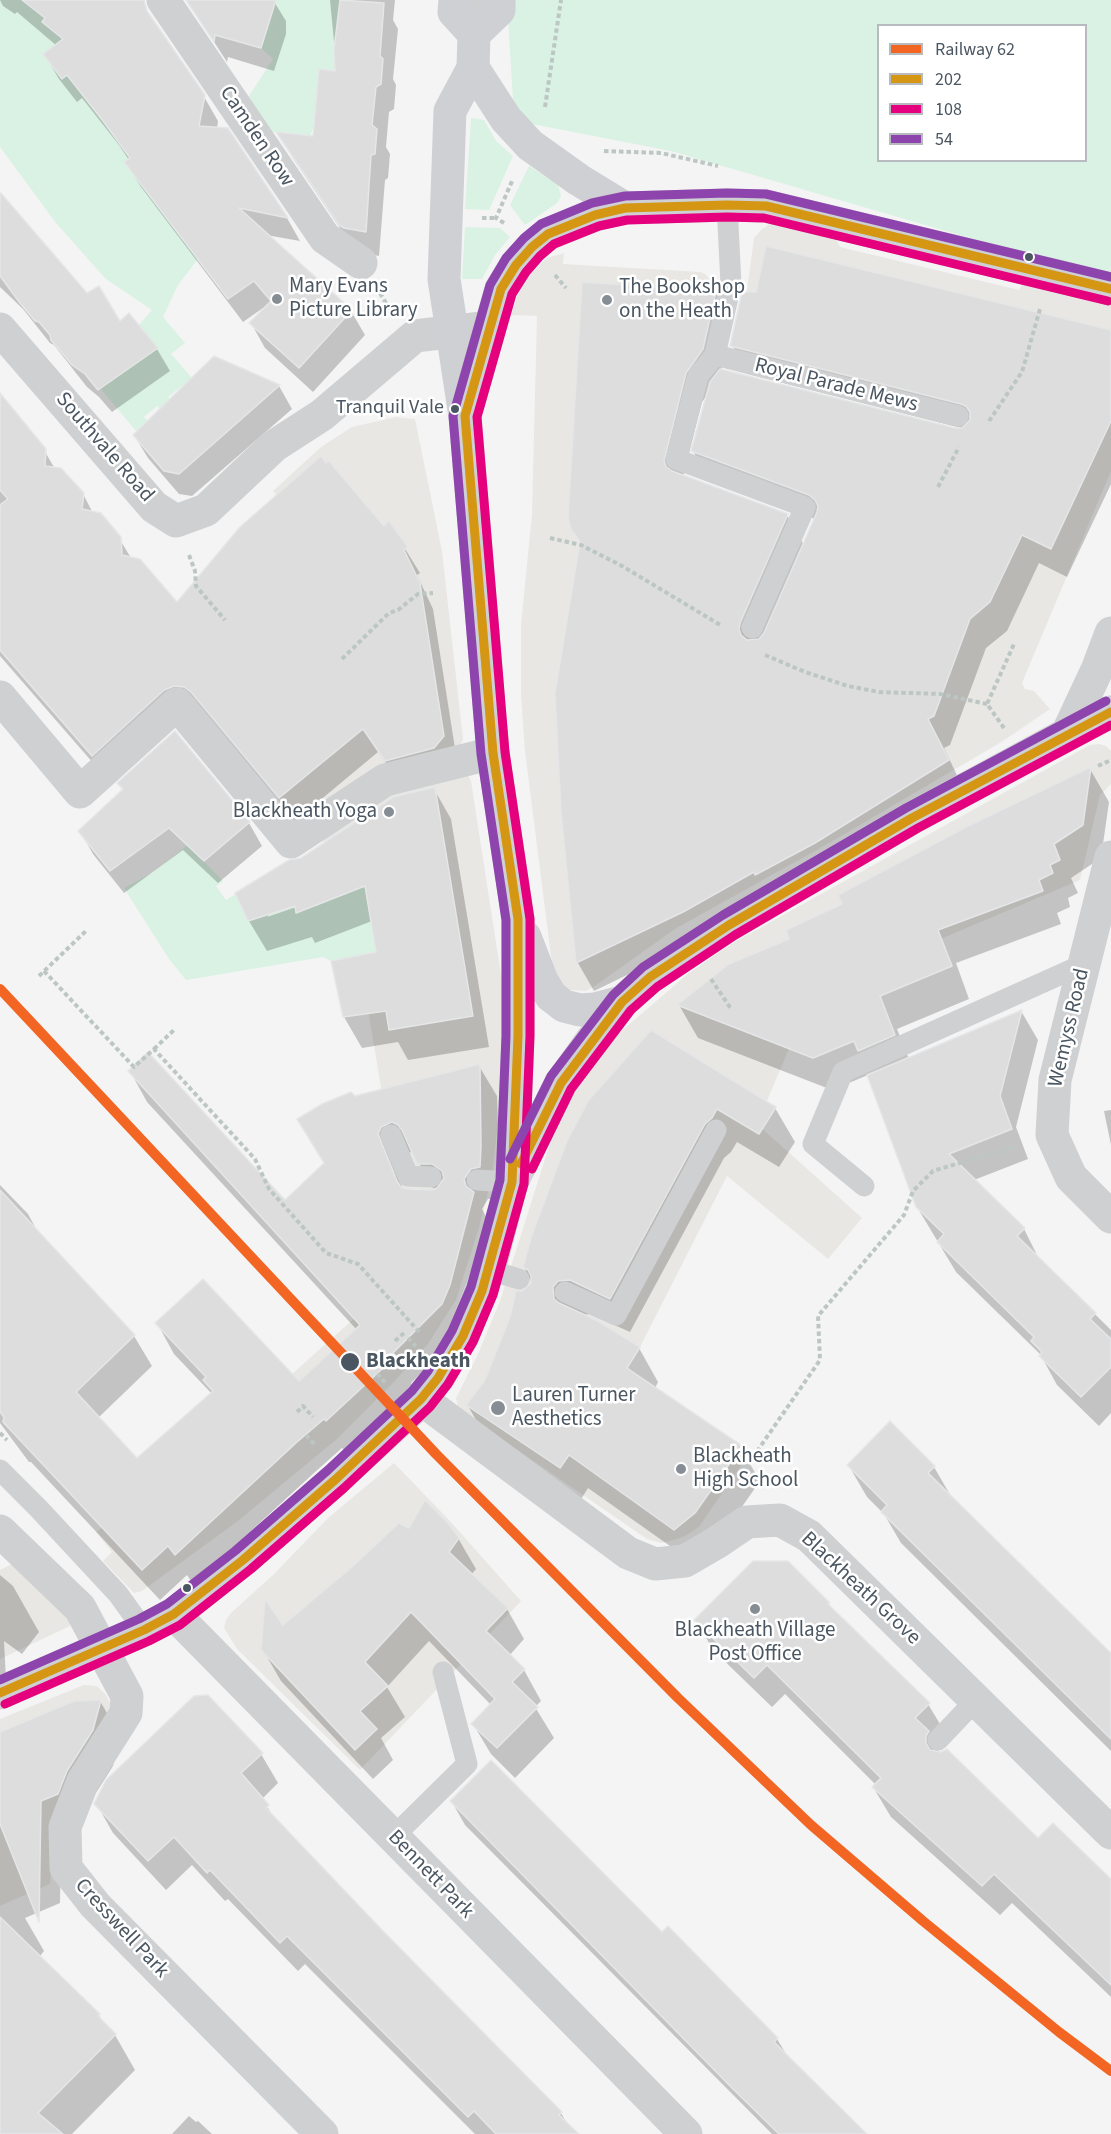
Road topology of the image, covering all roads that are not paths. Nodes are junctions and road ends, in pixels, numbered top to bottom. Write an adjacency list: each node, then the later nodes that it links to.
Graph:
1 (163, 0): 9 (street, Camden Row)
2 (454, 0): 5 (main road)
3 (476, 0): 5 (lane)
4 (499, 0): 5 (main road)
5 (474, 34): 6 (main road)
6 (473, 68): 8 (main road); 13 (main road)
7 (726, 205): 8 (main road); 10 (main road); 14 (lane)
8 (625, 208): 11 (main road)
9 (361, 262)
10 (1111, 289)
11 (490, 327): 13 (street); 15 (main road)
12 (0, 329): 13 (street, Southvale Road)
13 (452, 332): 15 (main road)
14 (715, 355): 16 (lane, Royal Parade Mews); 17 (lane)
15 (465, 416): 22 (main road)
16 (958, 416)
17 (752, 628)
18 (1111, 633): 21 (street)
19 (0, 697): 22 (street)
20 (1111, 712): 21 (main road)
21 (1067, 734): 26 (main road)
22 (493, 753): 24 (main road)
23 (1111, 857): 25 (street, Wemyss Road)
24 (518, 919): 26 (main road); 31 (main road)
25 (1084, 964): 32 (lane); 33 (street, Wemyss Road)
26 (622, 1002): 31 (main road)
27 (716, 1130): 34 (lane)
28 (392, 1136): 29 (lane)
29 (431, 1177)
30 (477, 1180): 31 (lane)
31 (512, 1182): 35 (main road)
32 (864, 1186)
33 (1111, 1217)
34 (565, 1292)
35 (421, 1399): 38 (main road); 43 (street, Blackheath Grove)
36 (0, 1470): 39 (lane)
37 (0, 1531): 40 (street, Cresswell Park)
38 (174, 1614): 39 (main road); 46 (street, Bennett Park)
39 (144, 1630): 40 (main road)
40 (102, 1649): 42 (main road); 47 (street, Cresswell Park)
41 (443, 1672): 46 (lane)
42 (0, 1694)
43 (976, 1701): 44 (lane); 45 (street, Blackheath Grove)
44 (938, 1740)
45 (1111, 1833)
46 (393, 1837): 48 (street, Bennett Park)
47 (322, 2134)
48 (686, 2134)

